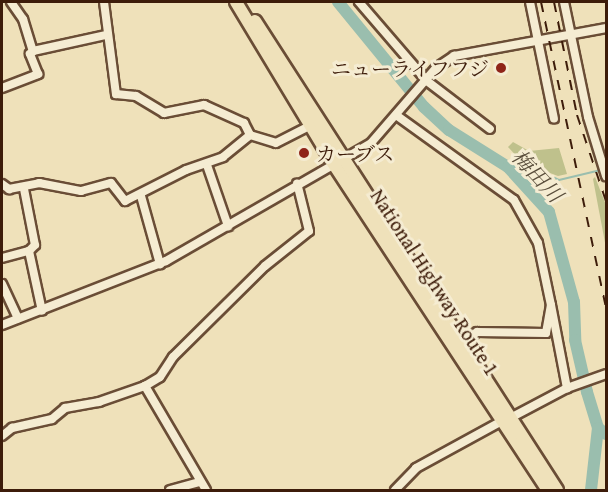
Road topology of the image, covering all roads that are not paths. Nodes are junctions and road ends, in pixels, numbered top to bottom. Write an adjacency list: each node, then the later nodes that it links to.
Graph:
1 (10, 2): 12 (street)
2 (104, 2): 10 (street)
3 (236, 2): 17 (highway, National Highway Route 1)
4 (245, 2): 20 (highway, National Highway Route 1)
5 (359, 2): 13 (street)
6 (530, 2): 11 (street)
7 (564, 2): 9 (street)
8 (606, 28): 9 (street)
9 (570, 34): 11 (street); 22 (street)
10 (106, 36): 12 (street); 19 (street)
11 (540, 39): 13 (street); 16 (street)
12 (33, 51): 14 (street)
13 (425, 82): 15 (street); 18 (street)
14 (2, 88)
15 (398, 112): 20 (street); 32 (street)
16 (554, 119)
17 (310, 126): 19 (street); 20 (highway, National Highway Route 1)
18 (490, 129)
19 (250, 135): 21 (street)
20 (337, 161): 23 (street); 36 (highway, National Highway Route 1); 40 (highway, National Highway Route 1)
21 (207, 165): 26 (street); 27 (street)
22 (605, 172)
23 (297, 183): 27 (street); 38 (street)
24 (2, 184): 25 (street)
25 (24, 189): 26 (street); 28 (street)
26 (141, 196): 30 (street)
27 (228, 226): 30 (street)
28 (29, 251): 29 (street); 33 (street)
29 (2, 258)
30 (160, 264): 33 (street)
31 (2, 284): 34 (street)
32 (551, 305): 36 (street); 39 (street)
33 (42, 311): 34 (street)
34 (18, 319): 35 (street)
35 (2, 325)
36 (463, 343): 40 (highway, National Highway Route 1)
37 (606, 374): 39 (street)
38 (145, 386): 41 (street); 42 (street)
39 (568, 388): 40 (street)
40 (507, 419): 45 (street); 46 (highway, National Highway Route 1); 47 (highway, National Highway Route 1)
41 (2, 436)
42 (201, 482): 43 (street); 44 (street)
43 (170, 490)
44 (206, 490)
45 (395, 490)
46 (548, 490)
47 (557, 490)

